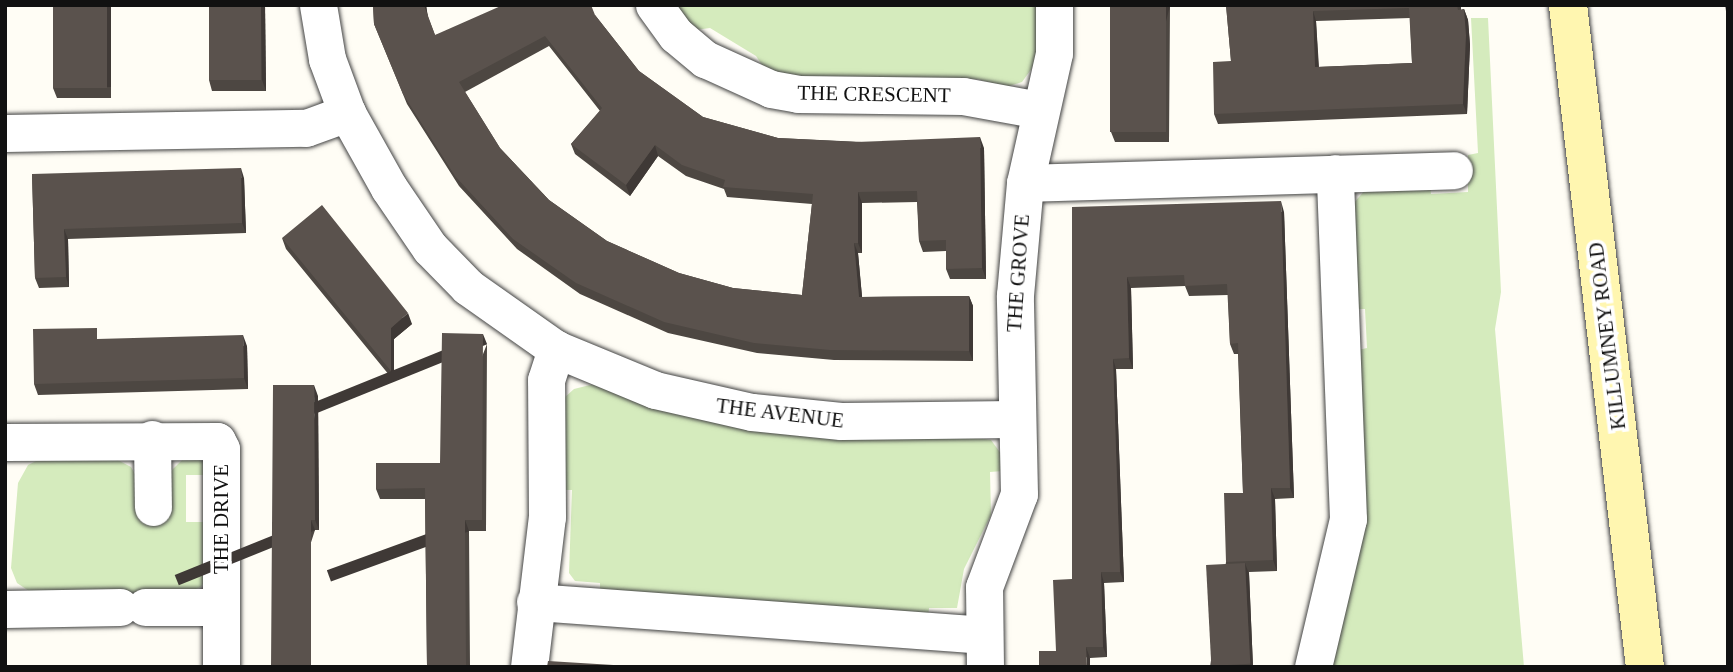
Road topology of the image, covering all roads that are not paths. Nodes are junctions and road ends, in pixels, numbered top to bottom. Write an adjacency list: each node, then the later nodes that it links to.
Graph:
1 (318, 5): 6 (street, THE AVENUE)
2 (654, 5): 5 (street, THE CRESCENT)
3 (1054, 5): 5 (street)
4 (1568, 5): 23 (street, KILLUMNEY ROAD)
5 (1039, 110): 10 (street)
6 (347, 113): 7 (street); 11 (street, THE AVENUE)
7 (5, 132)
8 (1454, 170): 9 (street)
9 (1335, 173): 10 (street); 22 (street)
10 (1025, 183): 12 (street, THE GROVE)
11 (556, 349): 12 (street, THE AVENUE); 16 (street)
12 (1015, 419): 19 (street, THE GROVE)
13 (152, 439): 14 (street, THE DRIVE); 15 (street); 17 (street, THE DRIVE)
14 (5, 442)
15 (153, 507)
16 (535, 602): 19 (street); 21 (street)
17 (221, 607): 18 (street); 20 (street, THE DRIVE)
18 (5, 609)
19 (984, 651)
20 (221, 667)
21 (529, 667)
22 (1313, 667)
23 (1645, 667)

